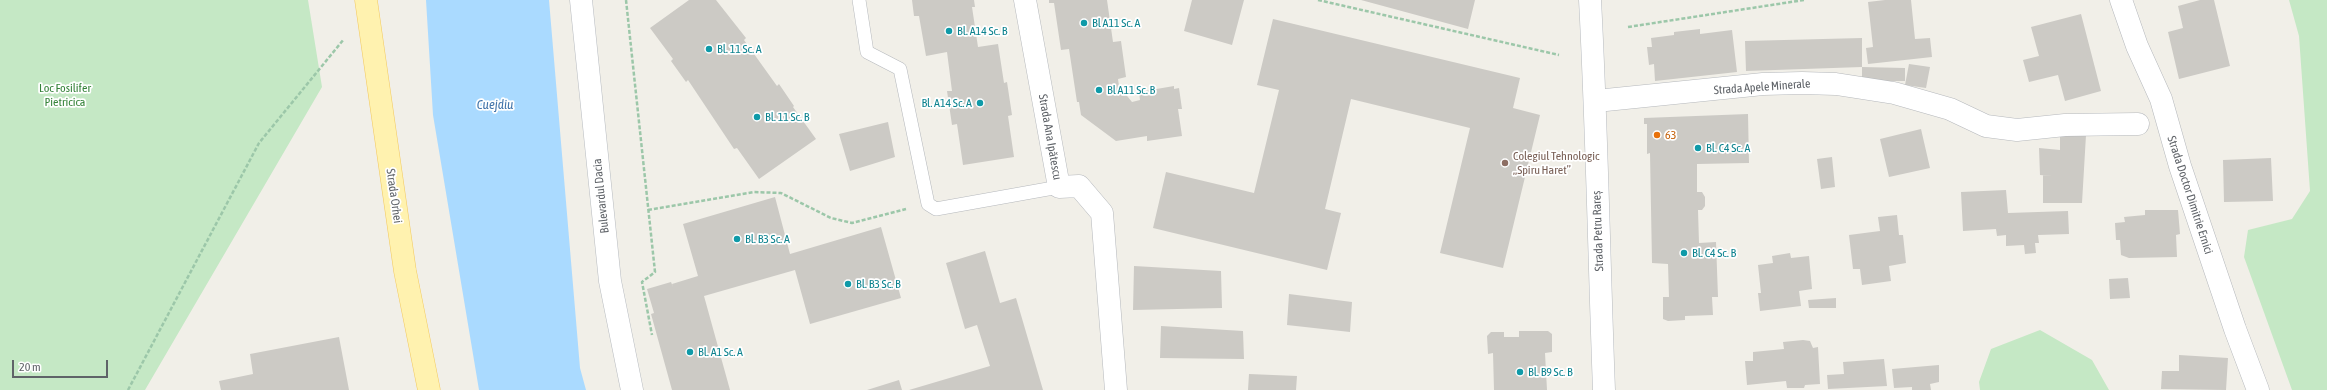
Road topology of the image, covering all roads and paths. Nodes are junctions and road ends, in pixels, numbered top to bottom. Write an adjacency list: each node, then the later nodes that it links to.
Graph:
1 (581, 0): 20 (street, Bulevardul Dacia)
2 (626, 0): 14 (path)
3 (859, 0): 16 (lane)
4 (1025, 0): 15 (street, Strada Ana Ipătescu)
5 (1318, 0): 11 (path)
6 (1590, 0): 12 (street, Strada Petru Rareș)
7 (1804, 0): 10 (path)
8 (2121, 0): 23 (street, Strada Doctor Dimitrie Ernici)
9 (366, 5): 18 (path); 19 (main road, Strada Orhei)
10 (1628, 27)
11 (1558, 55)
12 (1596, 101): 13 (street, Strada Apele Minerale); 22 (street, Strada Petru Rareș)
13 (2138, 124)
14 (645, 176)
15 (1060, 187): 16 (lane); 21 (street, Strada Ana Ipătescu)
16 (928, 204): 17 (path)
17 (648, 210)
18 (128, 390)
19 (428, 390)
20 (632, 390)
21 (1116, 390)
22 (1604, 390)
23 (2258, 390)

